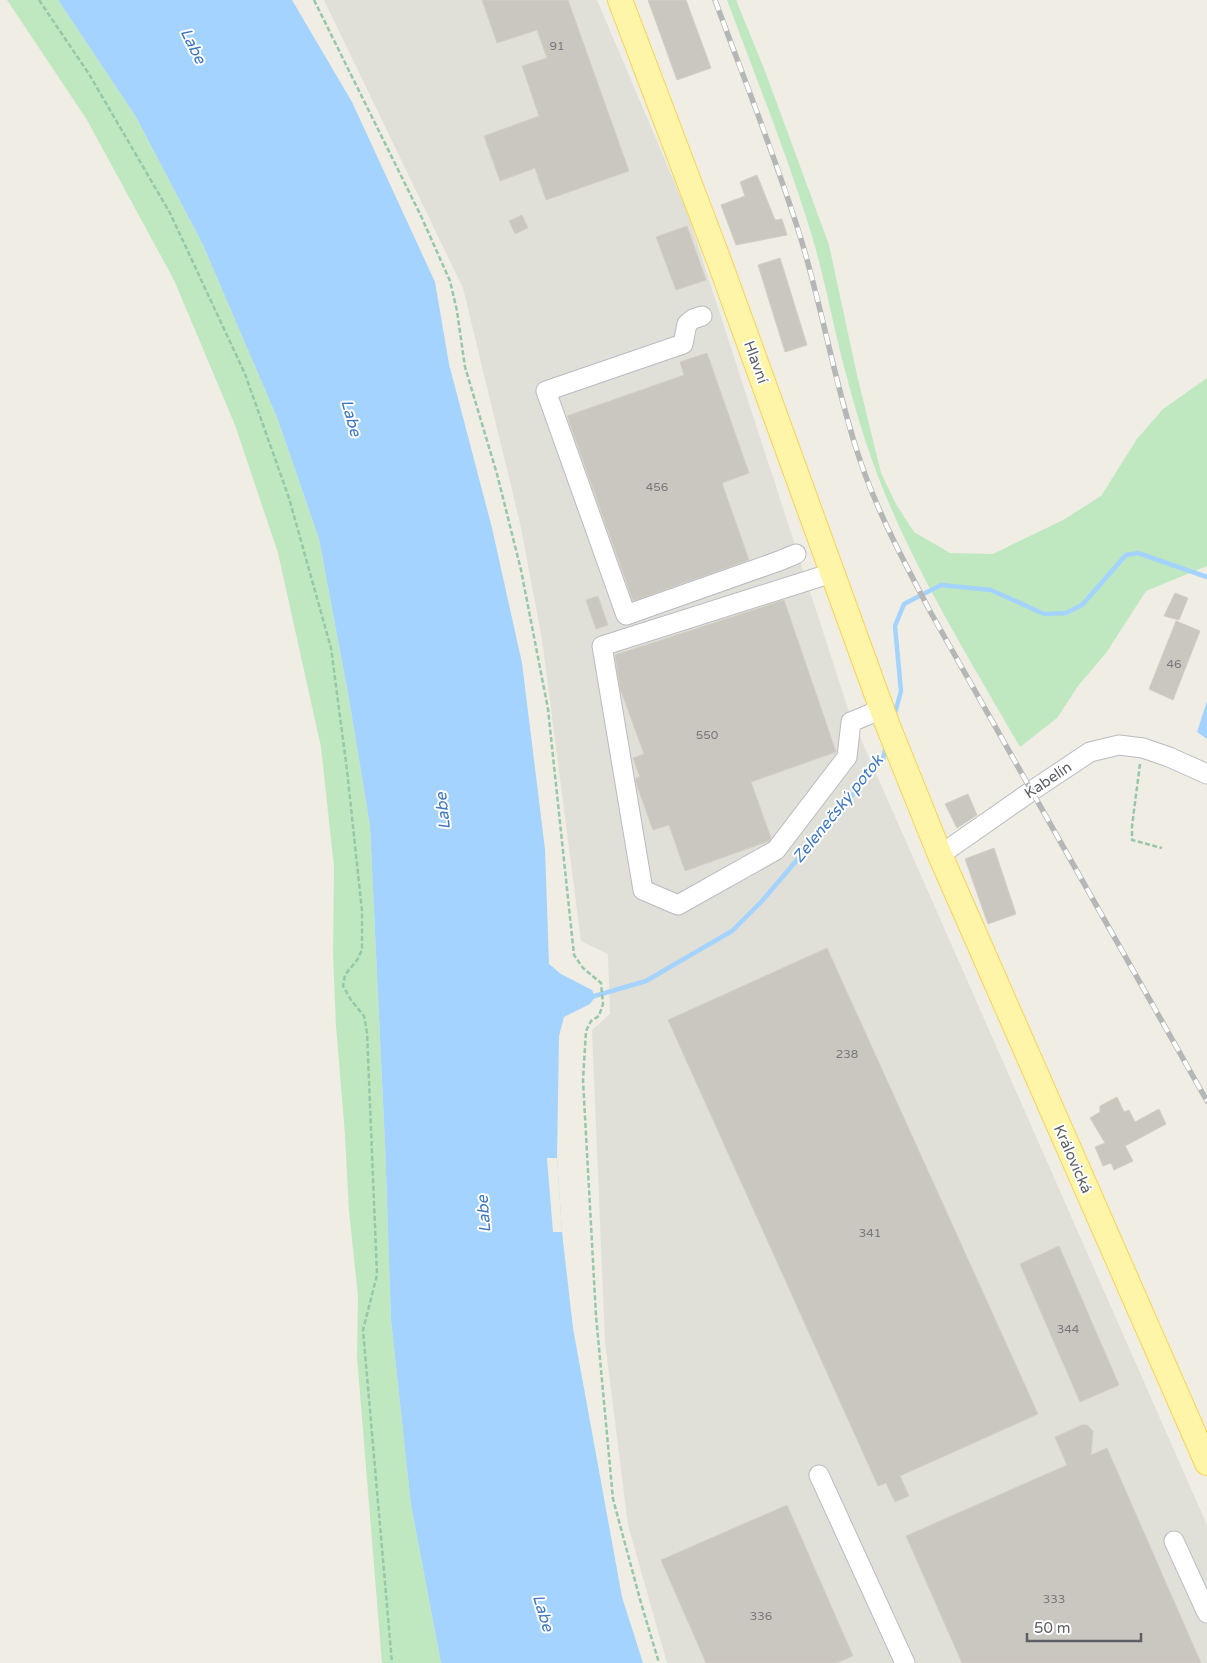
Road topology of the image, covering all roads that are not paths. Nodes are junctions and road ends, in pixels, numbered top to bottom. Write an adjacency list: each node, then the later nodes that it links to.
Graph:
1 (620, 0): 4 (main road, Hlavní)
2 (702, 316): 3 (street)
3 (796, 554)
4 (832, 573): 5 (main road, Hlavní); 5 (street)
5 (885, 718): 6 (main road, Hlavní)
6 (904, 765): 8 (main road, Královická)
7 (1207, 774): 8 (street, Kabelín)
8 (940, 855): 9 (main road, Královická)
9 (1207, 1463)
10 (818, 1475): 13 (street)
11 (1174, 1541): 12 (street)
12 (1207, 1613)
13 (905, 1663)

